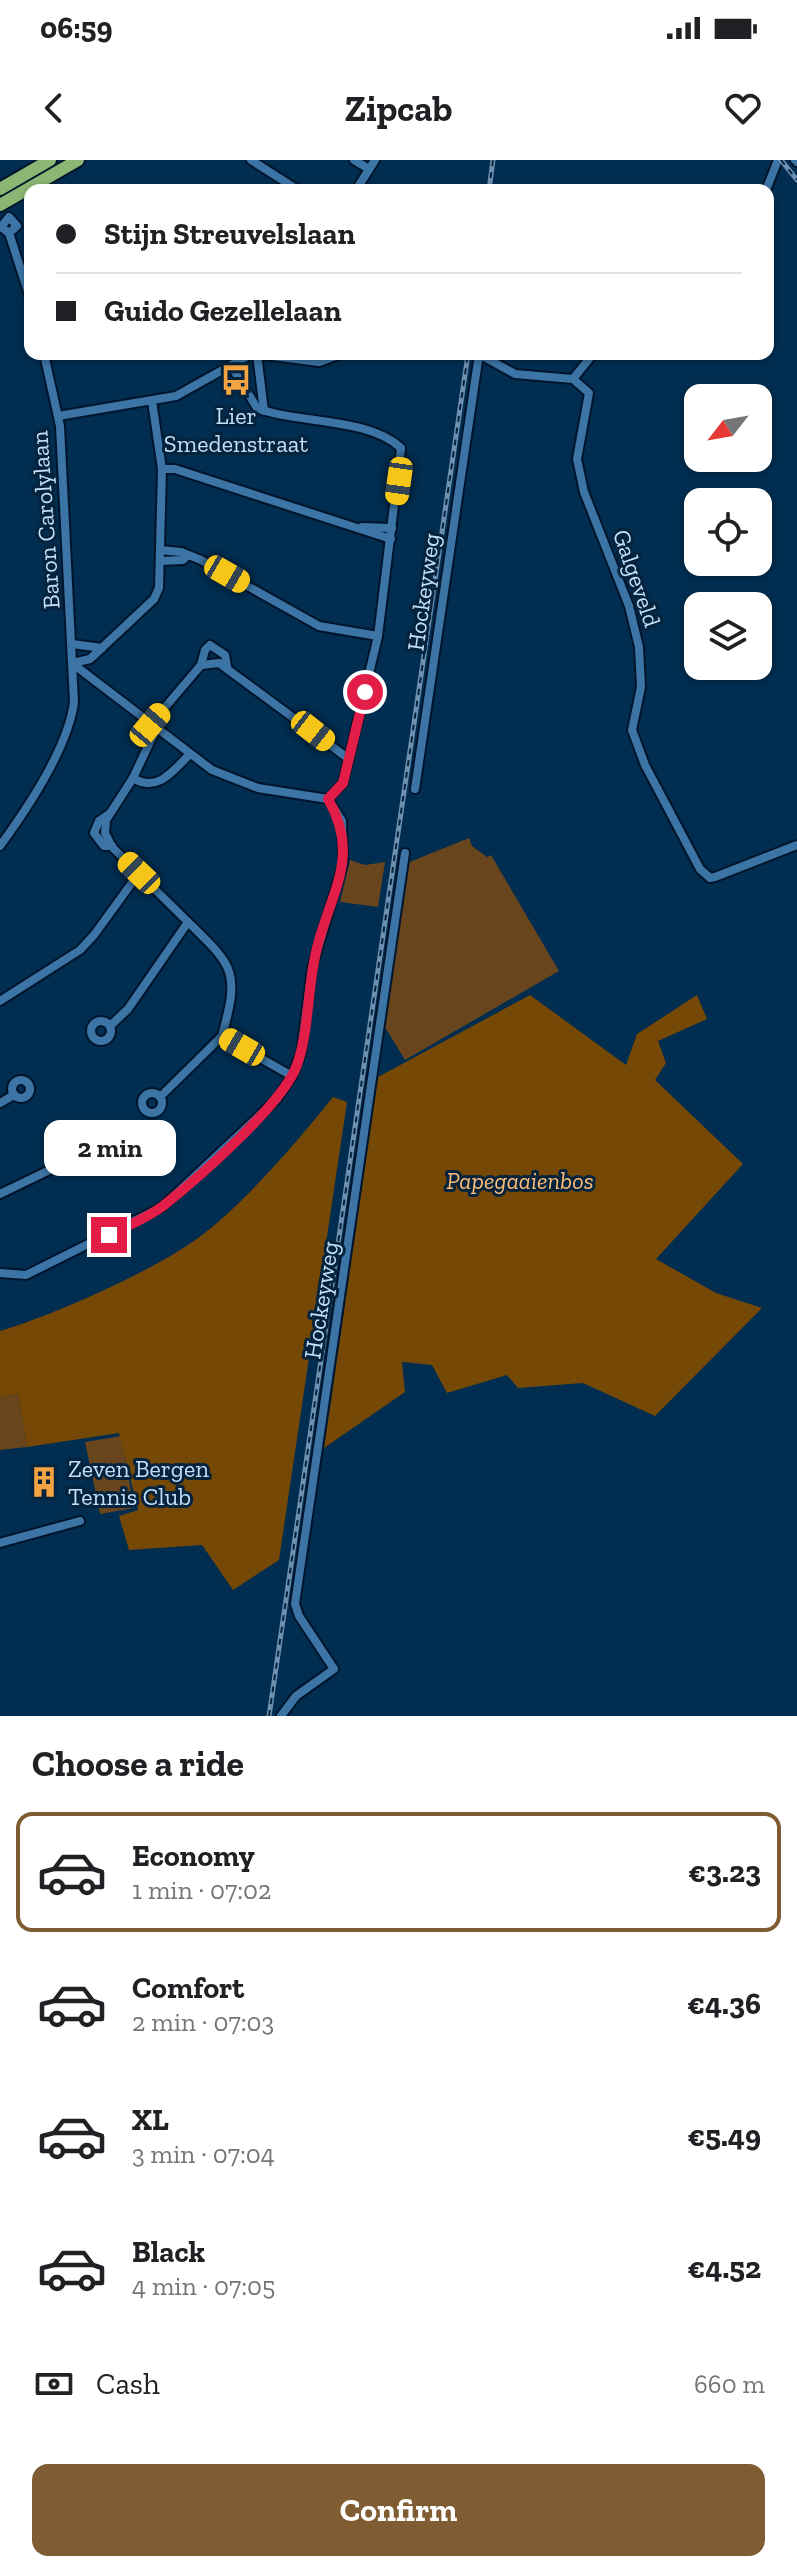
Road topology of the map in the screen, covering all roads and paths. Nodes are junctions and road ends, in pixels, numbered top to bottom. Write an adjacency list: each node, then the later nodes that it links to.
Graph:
1 (50, 160): 12 (highway)
2 (78, 160): 8 (highway)
3 (251, 160): 9 (street)
4 (354, 160): 7 (street)
5 (375, 160): 7 (street)
6 (778, 160): 11 (street)
7 (369, 169): 10 (street)
8 (36, 184)
9 (289, 184)
10 (360, 184)
11 (768, 184)
12 (0, 189)
13 (24, 191): 14 (highway)
14 (0, 205)
15 (9, 233): 16 (street)
16 (24, 279)
17 (45, 360): 29 (street, Baron Carolylaan)
18 (242, 360): 25 (street)
19 (258, 360): 28 (street)
20 (304, 360): 21 (street)
21 (324, 360)
22 (478, 360): 49 (street, Hockeyweg)
23 (490, 360): 26 (street)
24 (588, 360): 26 (street)
25 (232, 367): 27 (street); 28 (street)
26 (573, 379): 51 (street, Galgeveld)
27 (152, 401): 29 (street); 30 (street)
28 (264, 411): 32 (street)
29 (58, 416): 38 (street, Baron Carolylaan)
30 (162, 469): 31 (street); 34 (street)
31 (361, 527): 32 (street); 33 (street)
32 (392, 528): 33 (street)
33 (391, 539): 37 (street)
34 (160, 550): 35 (street); 36 (street)
35 (187, 556): 36 (street); 37 (street)
36 (160, 561): 39 (street)
37 (378, 636): 47 (street)
38 (72, 644): 39 (street); 40 (street, Baron Carolylaan)
39 (102, 648): 40 (street)
40 (73, 663): 43 (street); 44 (street, Baron Carolylaan)
41 (201, 665): 42 (street); 42 (street); 45 (street)
42 (227, 666): 47 (street)
43 (89, 676): 44 (street); 45 (street)
44 (74, 688): 52 (street, Baron Carolylaan)
45 (153, 727): 46 (street); 48 (street)
46 (189, 755): 48 (street); 50 (street)
47 (349, 759): 50 (street)
48 (133, 778): 54 (street)
49 (415, 789)
50 (328, 799): 59 (street)
51 (797, 845)
52 (0, 846)
53 (405, 853): 68 (street, Hockeyweg)
54 (139, 873): 55 (street); 56 (street)
55 (188, 922): 57 (street); 58 (street)
56 (0, 1001)
57 (110, 1026)
58 (222, 1036): 59 (street); 61 (street)
59 (292, 1076): 65 (street)
60 (14, 1095): 62 (street)
61 (160, 1097)
62 (0, 1103)
63 (60, 1165): 64 (street)
64 (0, 1194)
65 (0, 1273)
66 (80, 1521): 67 (street)
67 (0, 1543)
68 (281, 1716)

